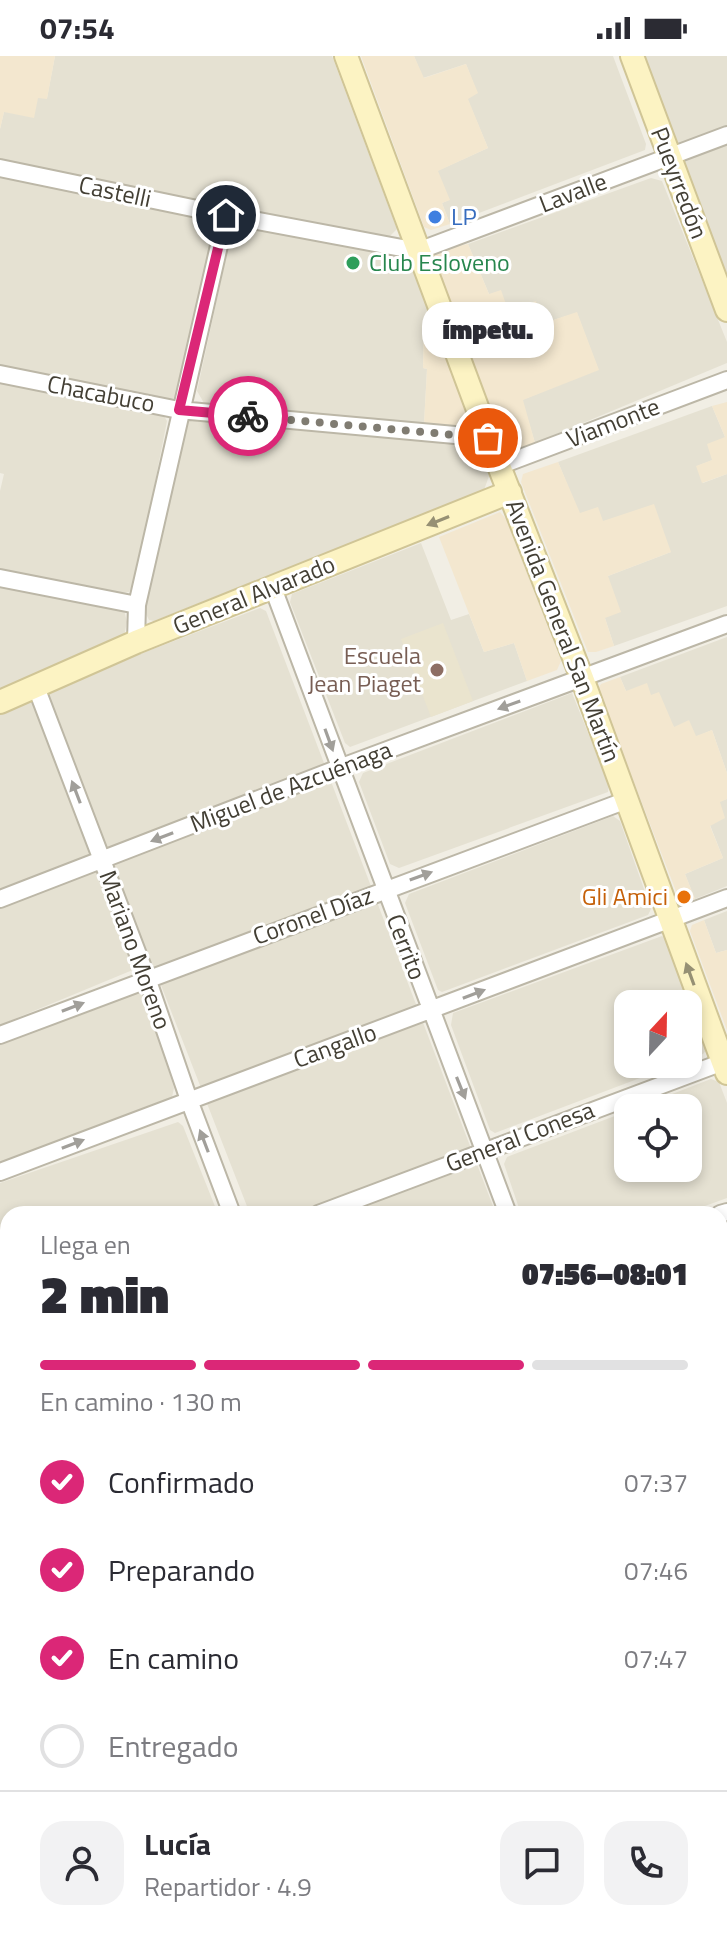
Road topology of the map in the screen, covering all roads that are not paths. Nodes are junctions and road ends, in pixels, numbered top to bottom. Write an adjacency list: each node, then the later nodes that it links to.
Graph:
1 (346, 56): 7 (street, Avenida General San Martín)
2 (632, 56): 4 (street, Pueyrredón)
3 (727, 135): 4 (street, Lavalle)
4 (669, 156): 7 (street, Lavalle); 8 (street, Pueyrredón)
5 (0, 168): 6 (street, Castelli)
6 (226, 215): 7 (street, Castelli); 11 (street)
7 (418, 251): 12 (street, Avenida General San Martín)
8 (727, 310)
9 (0, 374): 11 (street, Chacabuco)
10 (727, 380): 13 (street, Viamonte)
11 (179, 410): 12 (street, Chacabuco); 17 (street)
12 (488, 438): 13 (street, Avenida General San Martín)
13 (499, 466): 14 (street, Avenida General San Martín)
14 (510, 492): 16 (street, General Alvarado, one-way to 16); 20 (street, Avenida General San Martín)
15 (0, 578): 17 (street)
16 (273, 588): 19 (street, General Alvarado); 23 (street, Cerrito, one-way to 23)
17 (137, 605): 19 (street)
18 (727, 624): 20 (street, Miguel de Azcuénaga)
19 (136, 642): 21 (street, General Alvarado)
20 (582, 678): 23 (street, Miguel de Azcuénaga, one-way to 23); 24 (street, Avenida General San Martín)
21 (36, 687): 22 (street, General Alvarado); 25 (street, Mariano Moreno, one-way to 21)
22 (0, 702)
23 (339, 768): 25 (street, Miguel de Azcuénaga, one-way to 25); 26 (street, Cerrito)
24 (627, 800): 26 (street, Coronel Díaz, one-way to 24); 29 (street, Avenida General San Martín)
25 (103, 861): 28 (street, Miguel de Azcuénaga); 30 (street, Mariano Moreno)
26 (385, 889): 30 (street, Coronel Díaz); 31 (street, Cerrito)
27 (727, 898): 29 (street, Cangallo)
28 (0, 899)
29 (671, 920): 31 (street, Cangallo, one-way to 29); 33 (street, Avenida General San Martín, one-way to 29)
30 (147, 978): 32 (street, Coronel Díaz, one-way to 30); 34 (street, Mariano Moreno)
31 (430, 1011): 34 (street, Cangallo); 35 (street, Cerrito, one-way to 35)
32 (0, 1035)
33 (725, 1067): 35 (street, General Conesa)
34 (189, 1100): 36 (street, Cangallo, one-way to 34); 37 (street, Mariano Moreno, one-way to 34)
35 (485, 1149): 38 (street, General Conesa); 39 (street, Cerrito)
36 (0, 1172)
37 (229, 1206)
38 (339, 1206)
39 (505, 1206)

